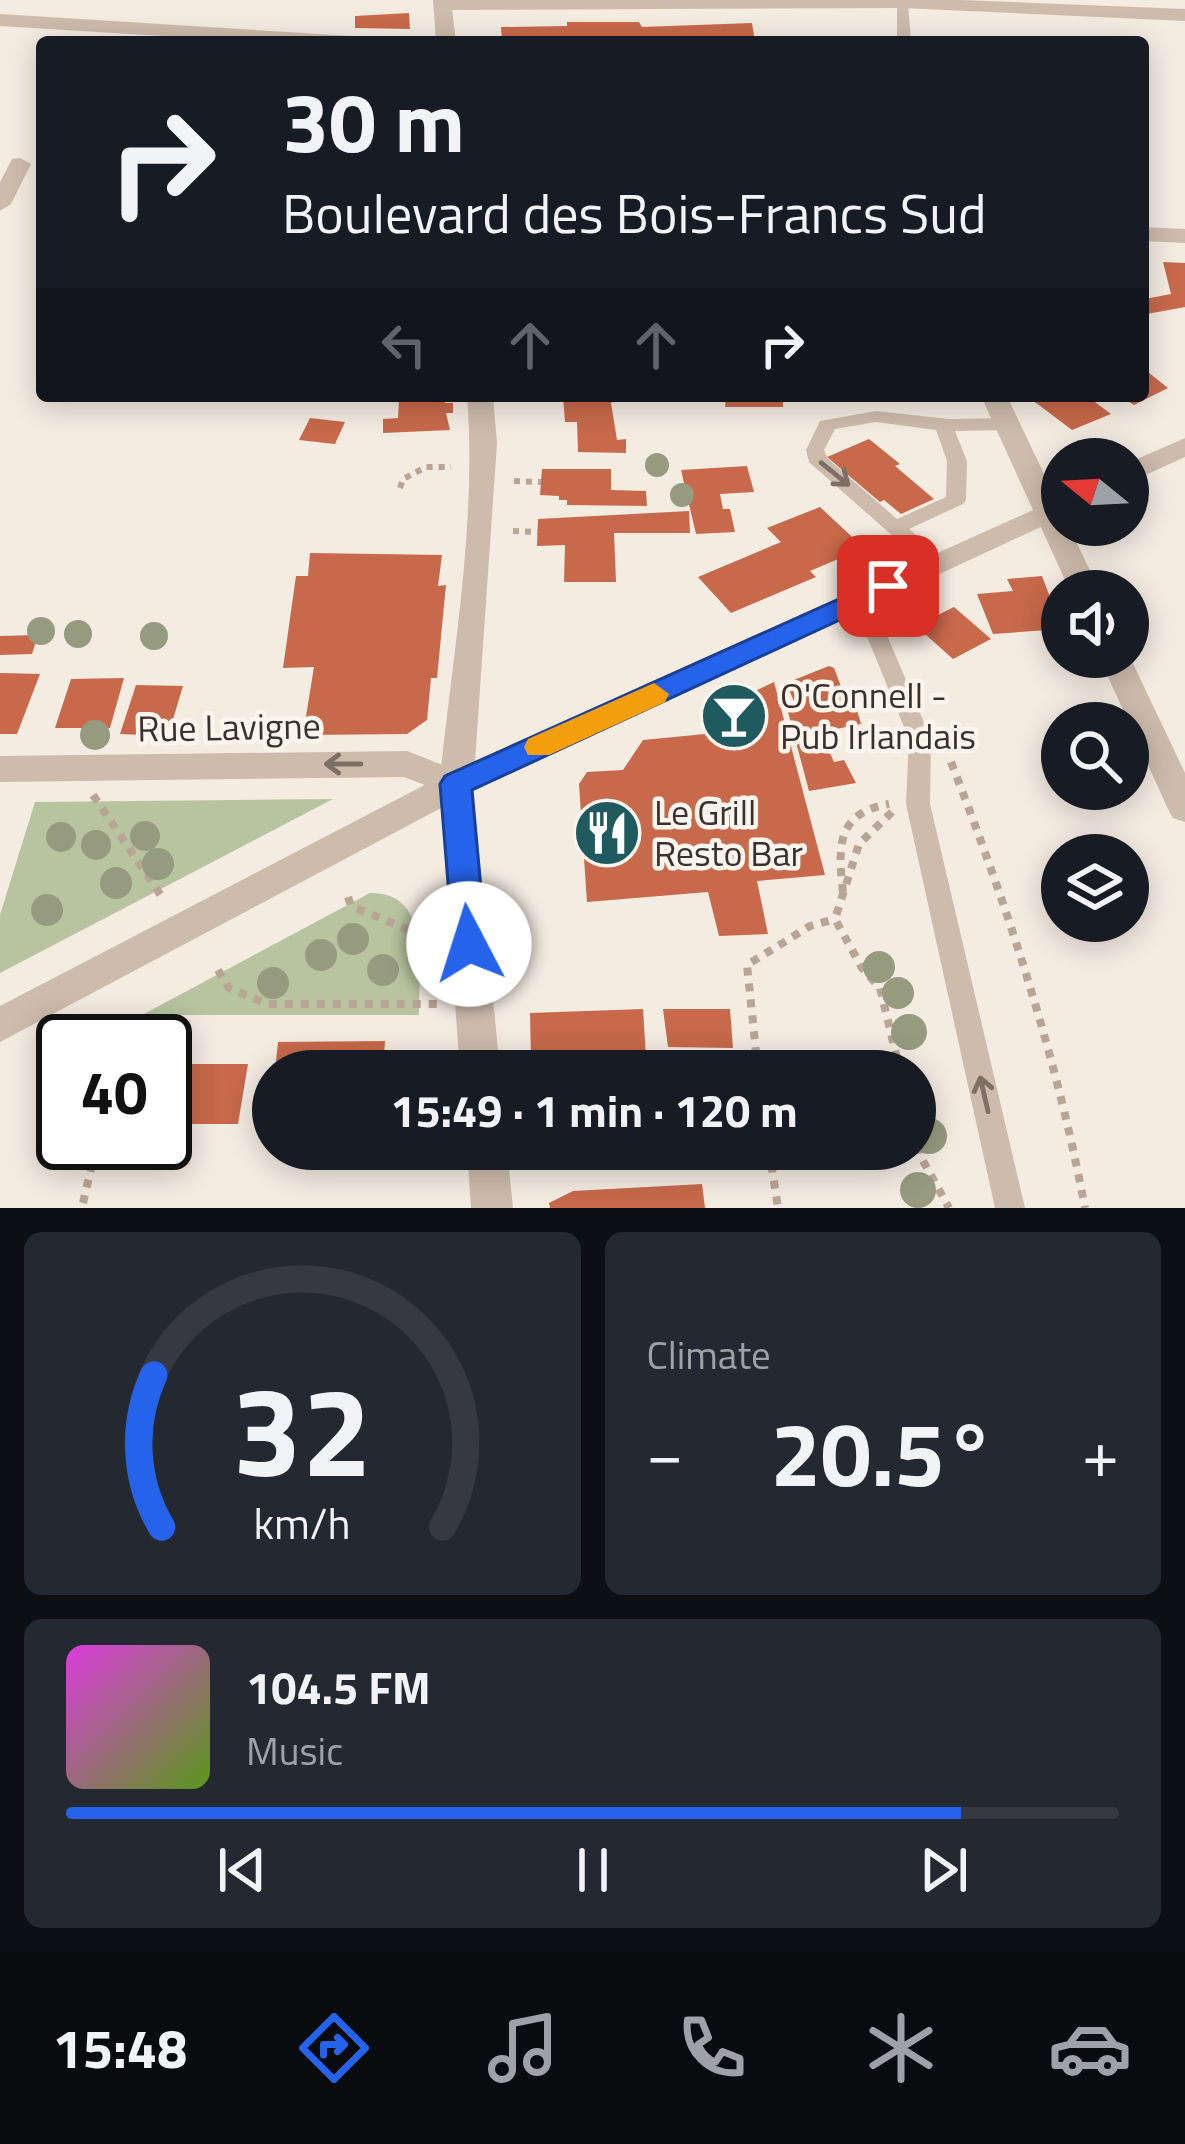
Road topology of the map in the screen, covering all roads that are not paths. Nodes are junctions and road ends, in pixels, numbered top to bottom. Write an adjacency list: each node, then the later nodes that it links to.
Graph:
1 (643, 1): 2 (street); 3 (street)
2 (443, 3): 7 (street)
3 (902, 3): 4 (street); 8 (lane)
4 (1185, 15)
5 (0, 20): 6 (street)
6 (256, 36)
7 (446, 36)
8 (904, 36)
9 (20, 164): 10 (street)
10 (0, 204)
11 (1149, 234): 12 (street)
12 (1185, 236)
13 (481, 402): 26 (street)
14 (997, 402): 16 (street)
15 (944, 424): 16 (lane); 21 (lane); 21 (lane, one-way to 21)
16 (1007, 424): 19 (street)
17 (1185, 446): 18 (street)
18 (1149, 464)
19 (1041, 483)
20 (1041, 516): 22 (street)
21 (894, 527): 22 (lane)
22 (936, 563): 23 (street)
23 (862, 600): 26 (street); 32 (lane, one-way to 23)
24 (1125, 678): 27 (street)
25 (0, 769): 26 (street, Rue Lavigne, one-way to 25)
26 (456, 784): 28 (street); 29 (street)
27 (1185, 809)
28 (0, 1025)
29 (478, 1050)
30 (489, 1170): 31 (street)
31 (492, 1208)
32 (1010, 1208)

